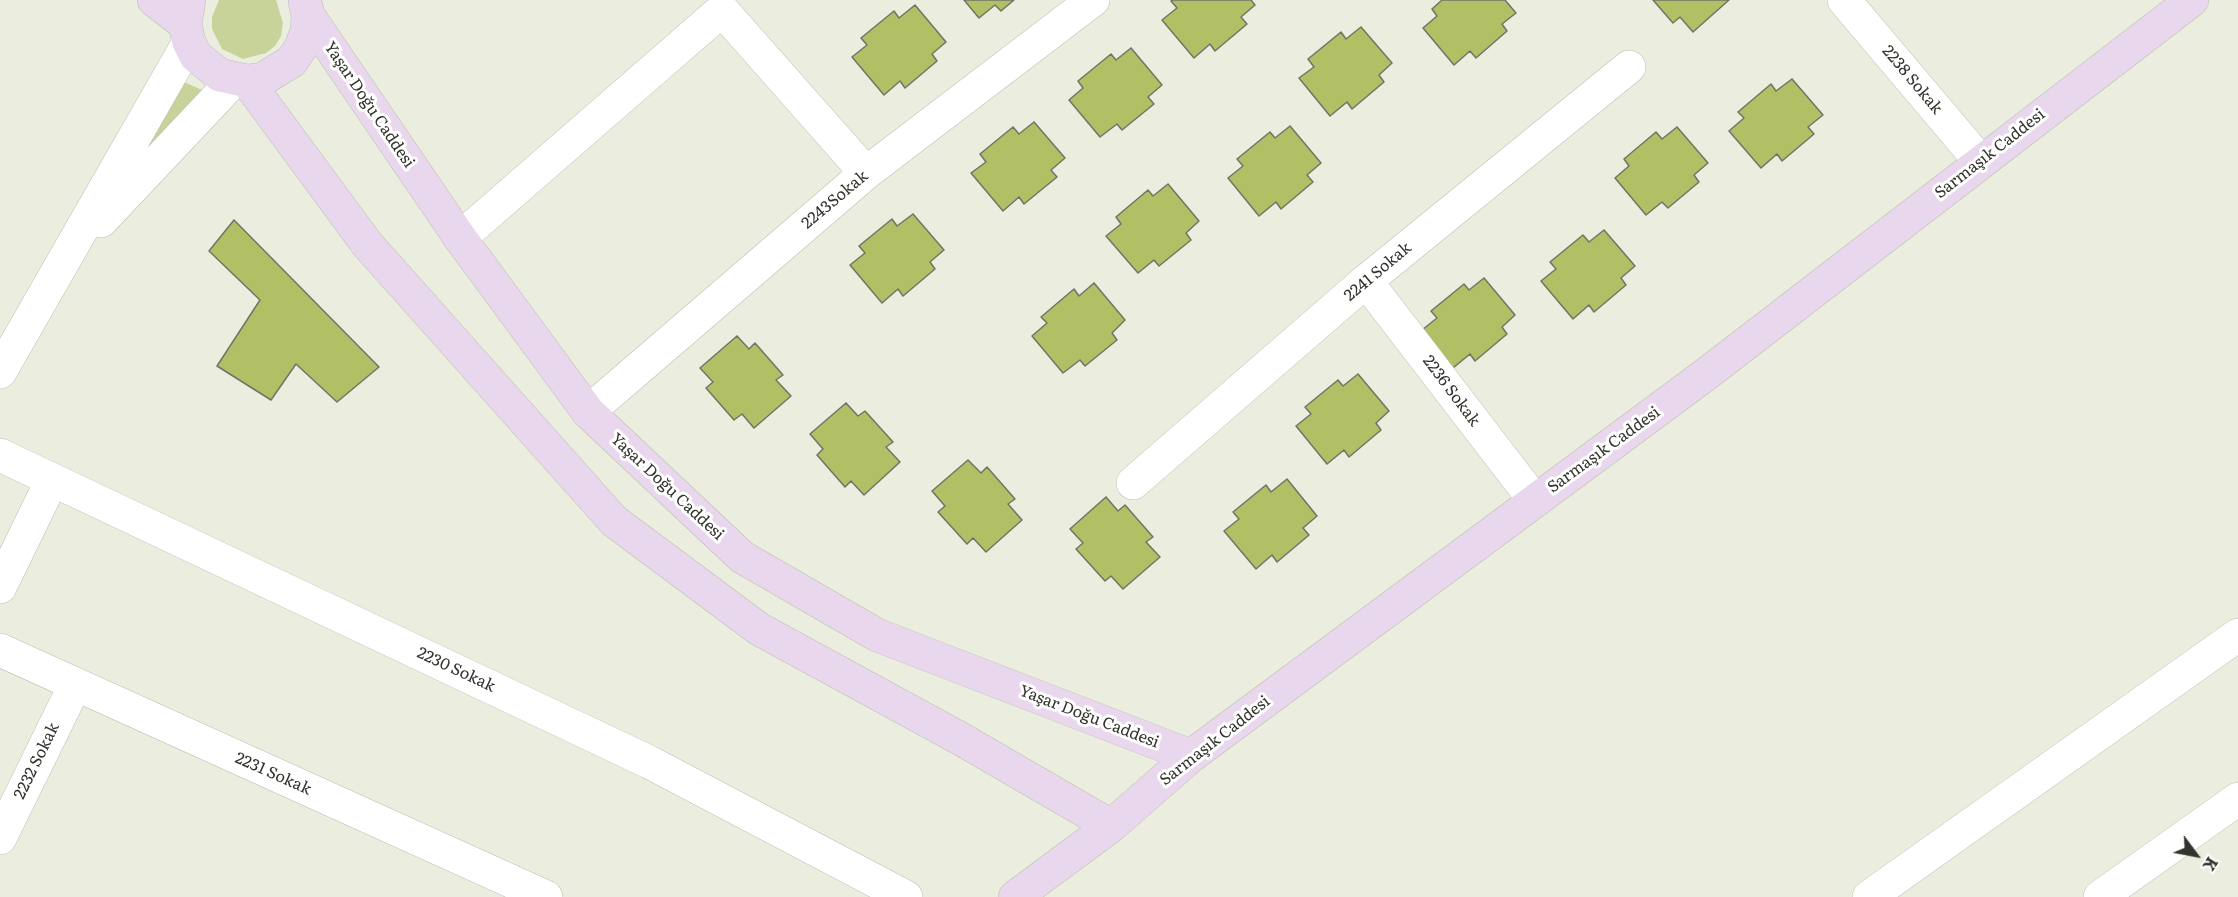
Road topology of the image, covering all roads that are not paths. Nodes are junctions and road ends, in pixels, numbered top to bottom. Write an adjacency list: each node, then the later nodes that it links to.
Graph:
1 (154, 0): 6 (main road)
2 (1093, 0): 10 (street, 2243Sokak)
3 (1844, 0): 9 (street, 2238 Sokak)
4 (2192, 0): 9 (main road, Sarmaşık Caddesi)
5 (306, 7): 8 (main road); 11 (main road, Yaşar Doğu Caddesi)
6 (188, 22): 8 (main road); 12 (street)
7 (1629, 67): 13 (street, 2241 Sokak)
8 (240, 80): 12 (street); 26 (main road)
9 (1980, 161): 19 (main road, Sarmaşık Caddesi)
10 (866, 173): 11 (street); 15 (street, 2243Sokak)
11 (460, 238): 15 (main road, Yaşar Doğu Caddesi)
12 (62, 262): 14 (street)
13 (1366, 281): 18 (street, 2241 Sokak); 19 (street, 2236 Sokak)
14 (0, 372)
15 (588, 412): 24 (main road, Yaşar Doğu Caddesi)
16 (0, 455): 17 (street, 2230 Sokak)
17 (52, 480): 20 (street); 29 (street, 2230 Sokak)
18 (1133, 483)
19 (1535, 501): 24 (main road, Sarmaşık Caddesi)
20 (0, 587)
21 (2238, 635): 31 (street)
22 (0, 650): 23 (street, 2231 Sokak)
23 (75, 685): 27 (street, 2232 Sokak); 28 (street, 2231 Sokak)
24 (1191, 756): 26 (main road, Sarmaşık Caddesi)
25 (2238, 799): 32 (street)
26 (1111, 826): 30 (main road, Sarmaşık Caddesi)
27 (0, 838)
28 (546, 897)
29 (906, 897)
30 (1016, 897)
31 (1869, 897)
32 (2100, 897)

